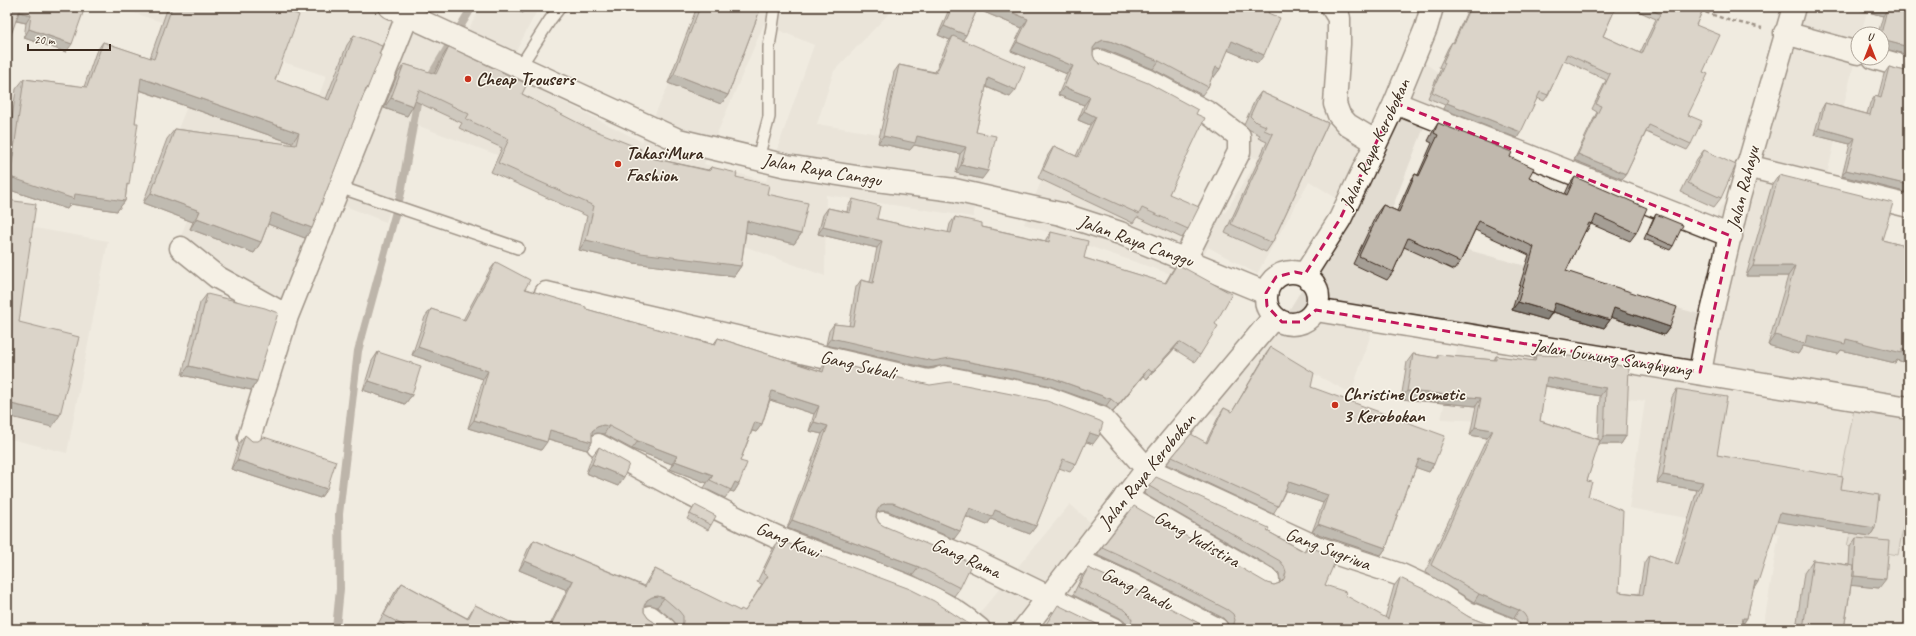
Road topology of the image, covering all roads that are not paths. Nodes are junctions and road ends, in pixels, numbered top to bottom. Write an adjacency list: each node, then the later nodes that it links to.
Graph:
1 (560, 7): 11 (lane)
2 (775, 7): 15 (lane)
3 (1332, 7): 14 (street)
4 (1432, 7): 13 (street, Jalan Raya Kerobokan)
5 (1794, 7): 7 (street, Jalan Rahayu)
6 (399, 10): 11 (street, Jalan Raya Canggu); 17 (street)
7 (1785, 33): 8 (street); 16 (street, Jalan Rahayu)
8 (1850, 51)
9 (1099, 61): 22 (street)
10 (1890, 63): 12 (street)
11 (520, 67): 15 (street, Jalan Raya Canggu)
12 (1909, 68)
13 (1395, 103): 14 (street, Jalan Raya Kerobokan); 19 (street)
14 (1376, 142): 23 (street, Jalan Raya Kerobokan)
15 (758, 158): 22 (street, Jalan Raya Canggu)
16 (1747, 166): 18 (street); 19 (street, Jalan Rahayu)
17 (339, 187): 21 (lane); 27 (street)
18 (1909, 206)
19 (1731, 236): 29 (street, Jalan Rahayu)
20 (181, 248): 27 (street)
21 (518, 248)
22 (1185, 259): 25 (street, Jalan Raya Canggu)
23 (1305, 274): 25 (street); 26 (street)
24 (546, 293): 33 (street, Gang Subali)
25 (1266, 293): 28 (street)
26 (1316, 310): 28 (street); 29 (street, Jalan Gunung Sanghyang)
27 (287, 316): 31 (street)
28 (1274, 317): 33 (street, Jalan Raya Kerobokan)
29 (1700, 372): 30 (street, Jalan Gunung Sanghyang)
30 (1909, 408)
31 (249, 438)
32 (598, 444): 39 (street, Gang Kawi)
33 (1147, 468): 34 (street, Jalan Raya Kerobokan); 43 (street, Gang Sugriwa)
34 (1125, 497): 36 (street, Jalan Raya Kerobokan); 37 (street, Gang Yudistira)
35 (882, 523): 38 (street, Gang Rama)
36 (1077, 560): 38 (street, Jalan Raya Kerobokan); 42 (street, Gang Pandu)
37 (1268, 580)
38 (1048, 598): 40 (street, Jalan Raya Kerobokan); 41 (street, Gang Rama)
39 (978, 629)
40 (1024, 629)
41 (1114, 629)
42 (1217, 629)
43 (1509, 629)

